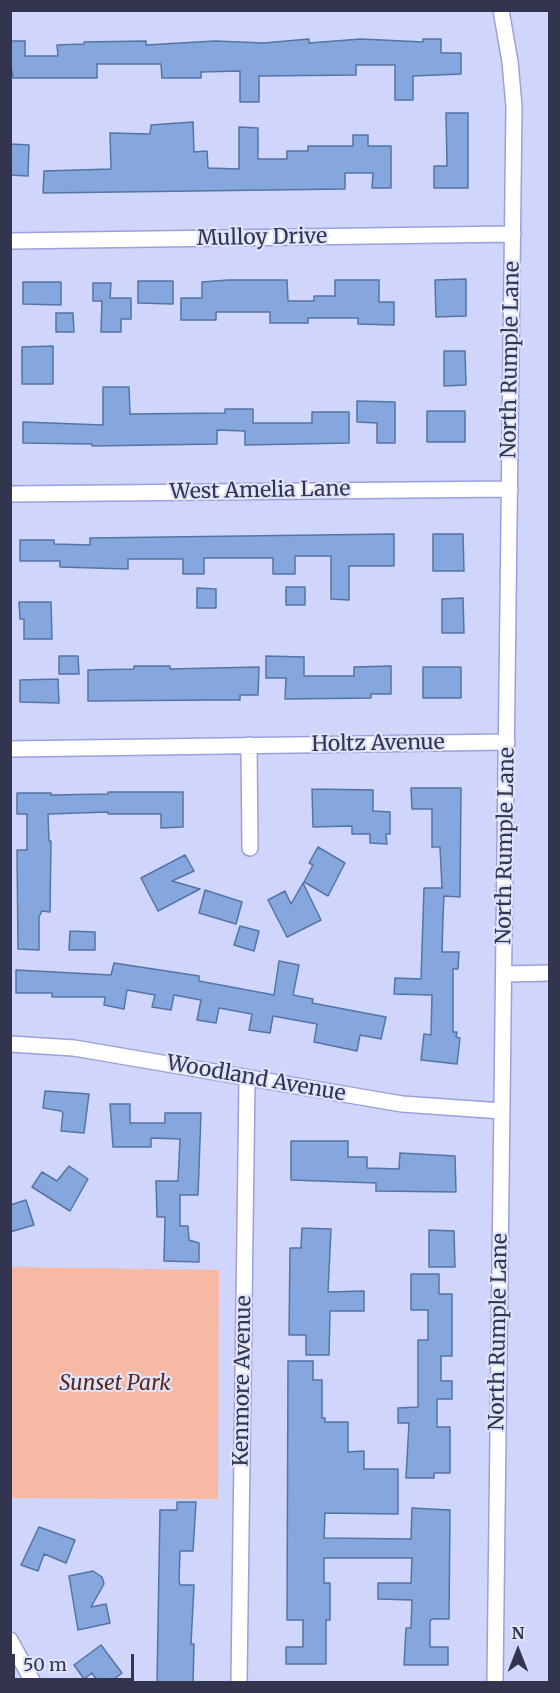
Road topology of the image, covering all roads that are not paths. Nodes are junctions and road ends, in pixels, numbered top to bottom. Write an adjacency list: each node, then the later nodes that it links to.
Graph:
1 (501, 10): 2 (street, North Rumple Lane)
2 (513, 234): 3 (street, Mulloy Drive); 4 (street, North Rumple Lane)
3 (10, 241)
4 (510, 489): 5 (street, West Amelia Lane); 6 (street, North Rumple Lane)
5 (10, 494)
6 (507, 742): 7 (street, Holtz Avenue); 11 (street, North Rumple Lane)
7 (249, 745): 8 (street, Holtz Avenue); 9 (street)
8 (10, 749)
9 (250, 848)
10 (549, 973): 11 (street)
11 (505, 974): 14 (street, North Rumple Lane)
12 (10, 1044): 13 (street, Woodland Avenue)
13 (247, 1078): 14 (street, Woodland Avenue); 17 (street, Kenmore Avenue)
14 (502, 1110): 18 (street, North Rumple Lane)
15 (10, 1640): 16 (street)
16 (33, 1683)
17 (239, 1683)
18 (495, 1683)

